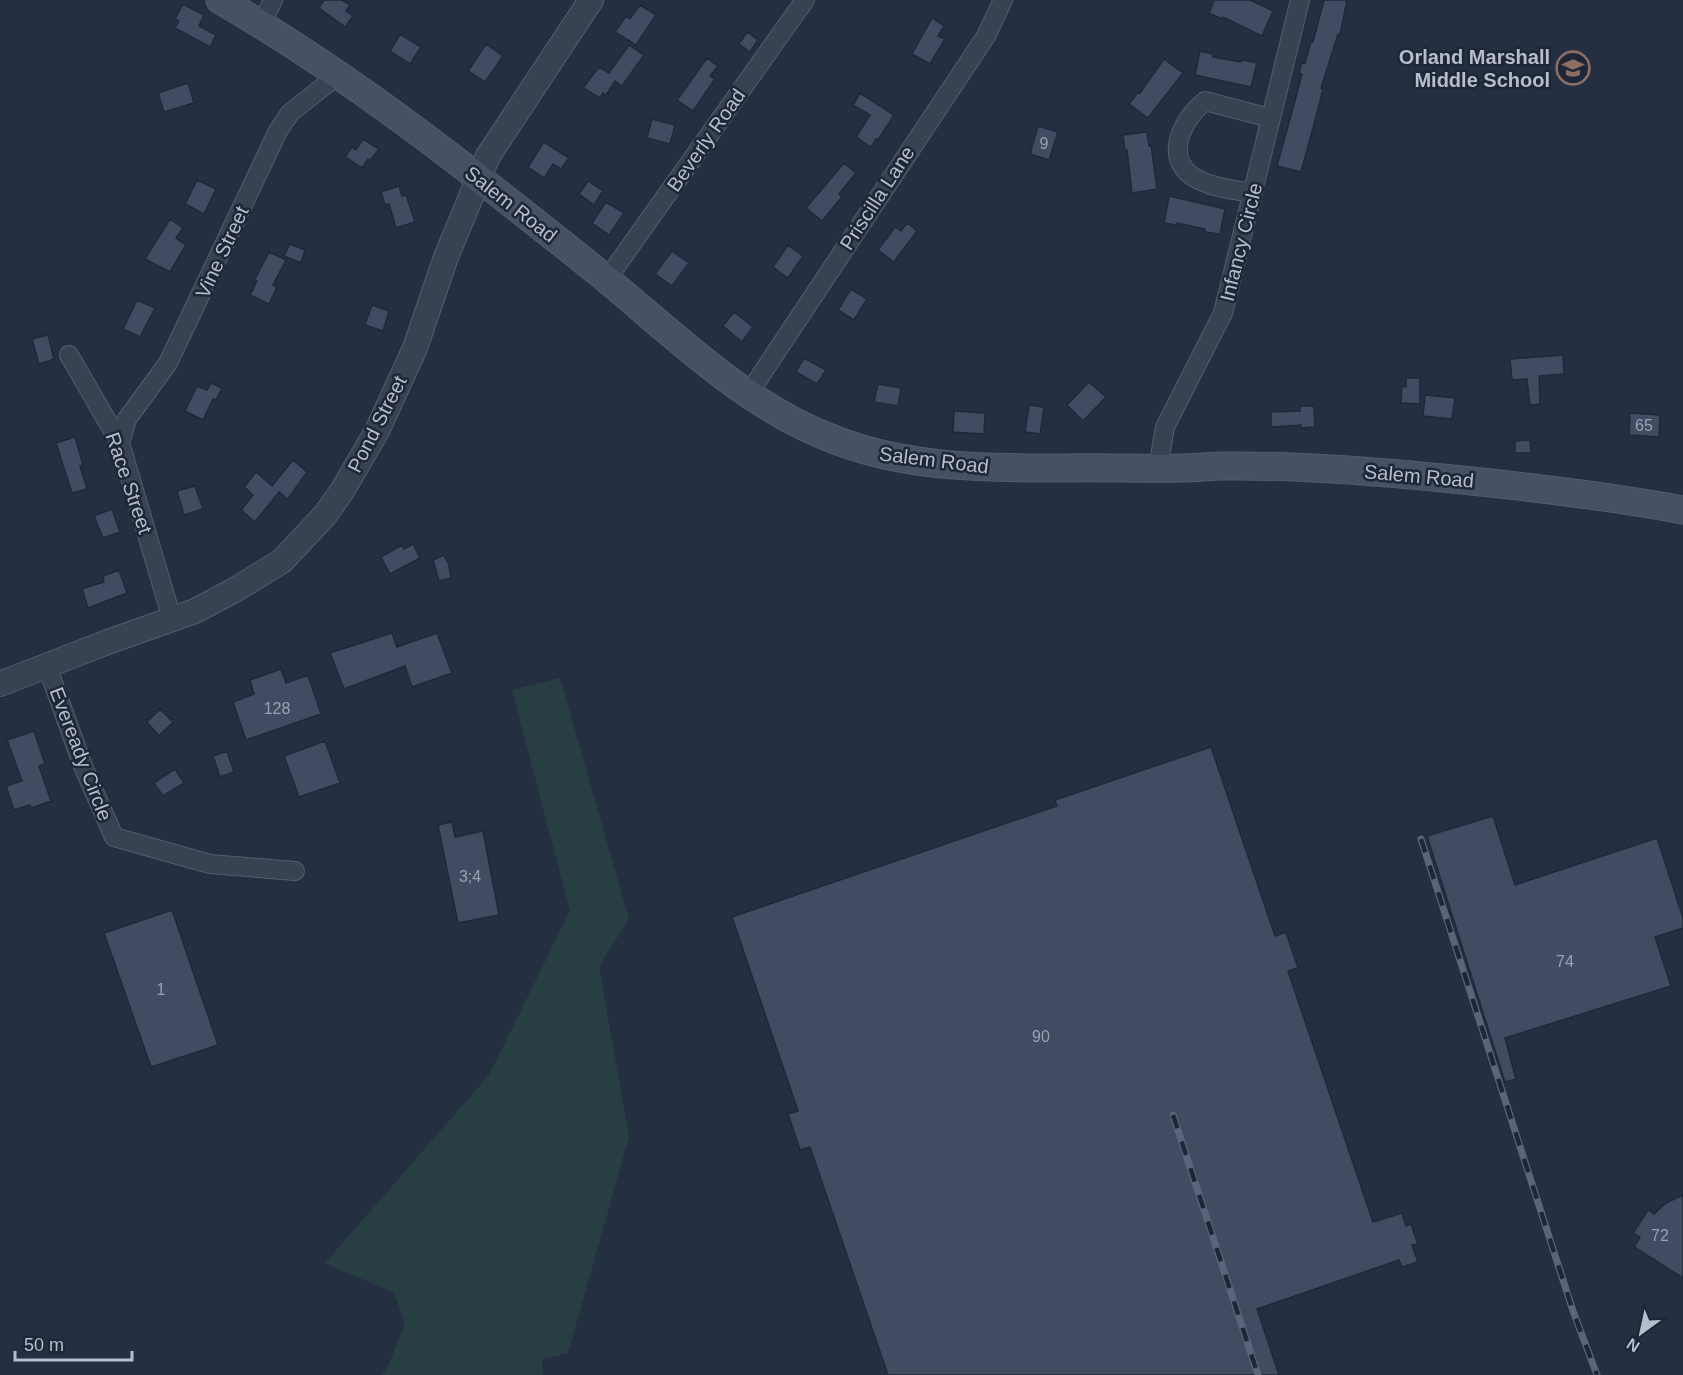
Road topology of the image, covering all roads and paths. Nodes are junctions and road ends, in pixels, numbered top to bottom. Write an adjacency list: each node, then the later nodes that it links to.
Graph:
1 (220, 0): 7 (main road, Salem Road)
2 (273, 0): 7 (street)
3 (591, 0): 10 (street, Pond Street)
4 (805, 0): 12 (street, Beverly Road)
5 (1003, 0): 14 (street, Priscilla Lane)
6 (1295, 2): 9 (street, Infancy Circle)
7 (261, 25): 8 (main road, Salem Road)
8 (338, 75): 10 (main road, Salem Road); 15 (street, Vine Street)
9 (1270, 118): 11 (street, Infancy Circle); 11 (street)
10 (480, 179): 12 (main road, Salem Road); 18 (street, Pond Street)
11 (1253, 194): 16 (street, Infancy Circle)
12 (607, 279): 14 (main road, Salem Road)
13 (69, 355): 15 (street, Race Street)
14 (749, 393): 16 (main road, Salem Road)
15 (120, 443): 18 (street, Race Street)
16 (1158, 468): 17 (main road, Salem Road)
17 (1683, 510)
18 (172, 619): 19 (street, Pond Street)
19 (47, 666): 20 (street, Pond Street); 21 (street, Eveready Circle)
20 (0, 684)
21 (296, 871)

